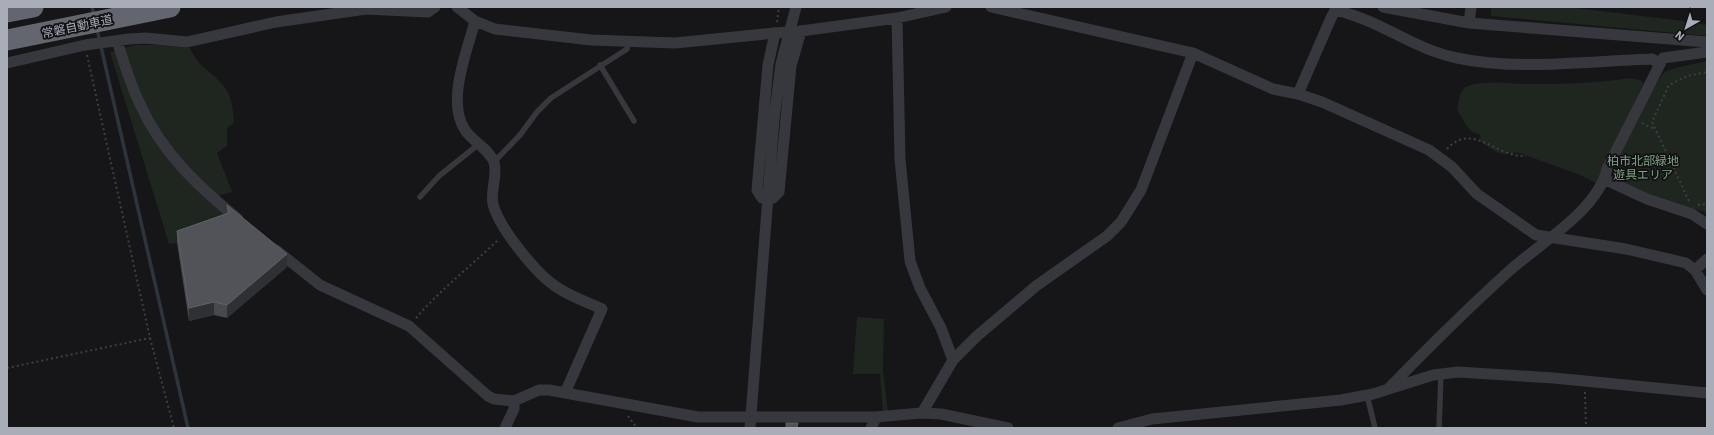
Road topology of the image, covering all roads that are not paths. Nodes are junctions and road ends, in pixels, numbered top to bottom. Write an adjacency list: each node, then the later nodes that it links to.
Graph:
1 (33, 7): 10 (highway)
2 (170, 7): 16 (highway, 常磐自動車道, bridge)
3 (435, 7): 17 (street)
4 (457, 7): 13 (street)
5 (796, 7): 31 (street)
6 (946, 7): 12 (street)
7 (991, 7): 21 (street)
8 (1382, 7): 11 (street)
9 (1336, 8): 23 (street); 25 (street)
10 (7, 12)
11 (1470, 14): 19 (street)
12 (897, 18): 14 (street); 39 (street)
13 (474, 21): 18 (street); 27 (street)
14 (801, 31): 15 (street, bridge); 31 (street)
15 (775, 34): 18 (street); 31 (street)
16 (7, 40)
17 (117, 41): 22 (street); 33 (street)
18 (628, 42): 24 (lane)
19 (1707, 42)
20 (1707, 52): 23 (street)
21 (1193, 53): 25 (street); 39 (street)
22 (7, 63)
23 (1660, 64): 29 (street)
24 (600, 65): 26 (lane); 28 (lane)
25 (1298, 94): 34 (street)
26 (634, 121)
27 (479, 144): 28 (street); 30 (lane)
28 (494, 162): 42 (street)
29 (1604, 180): 32 (street); 34 (street)
30 (420, 196)
31 (768, 199): 48 (street)
32 (1707, 224)
33 (246, 226)
34 (1548, 238): 37 (street); 41 (street)
35 (264, 241): 45 (street)
36 (1707, 259): 37 (street)
37 (1695, 270): 38 (street)
38 (1707, 290)
39 (953, 360): 46 (street)
40 (1441, 373): 41 (street); 43 (street); 54 (lane)
41 (1388, 389): 44 (street)
42 (565, 392): 45 (street); 48 (street)
43 (1707, 393)
44 (1367, 394): 52 (street); 53 (lane)
45 (514, 401): 49 (street)
46 (922, 413): 47 (street); 51 (street)
47 (875, 417): 48 (street); 50 (street)
48 (751, 423)
49 (504, 428)
50 (871, 428)
51 (1008, 428)
52 (1118, 428)
53 (1375, 428)
54 (1439, 428)

